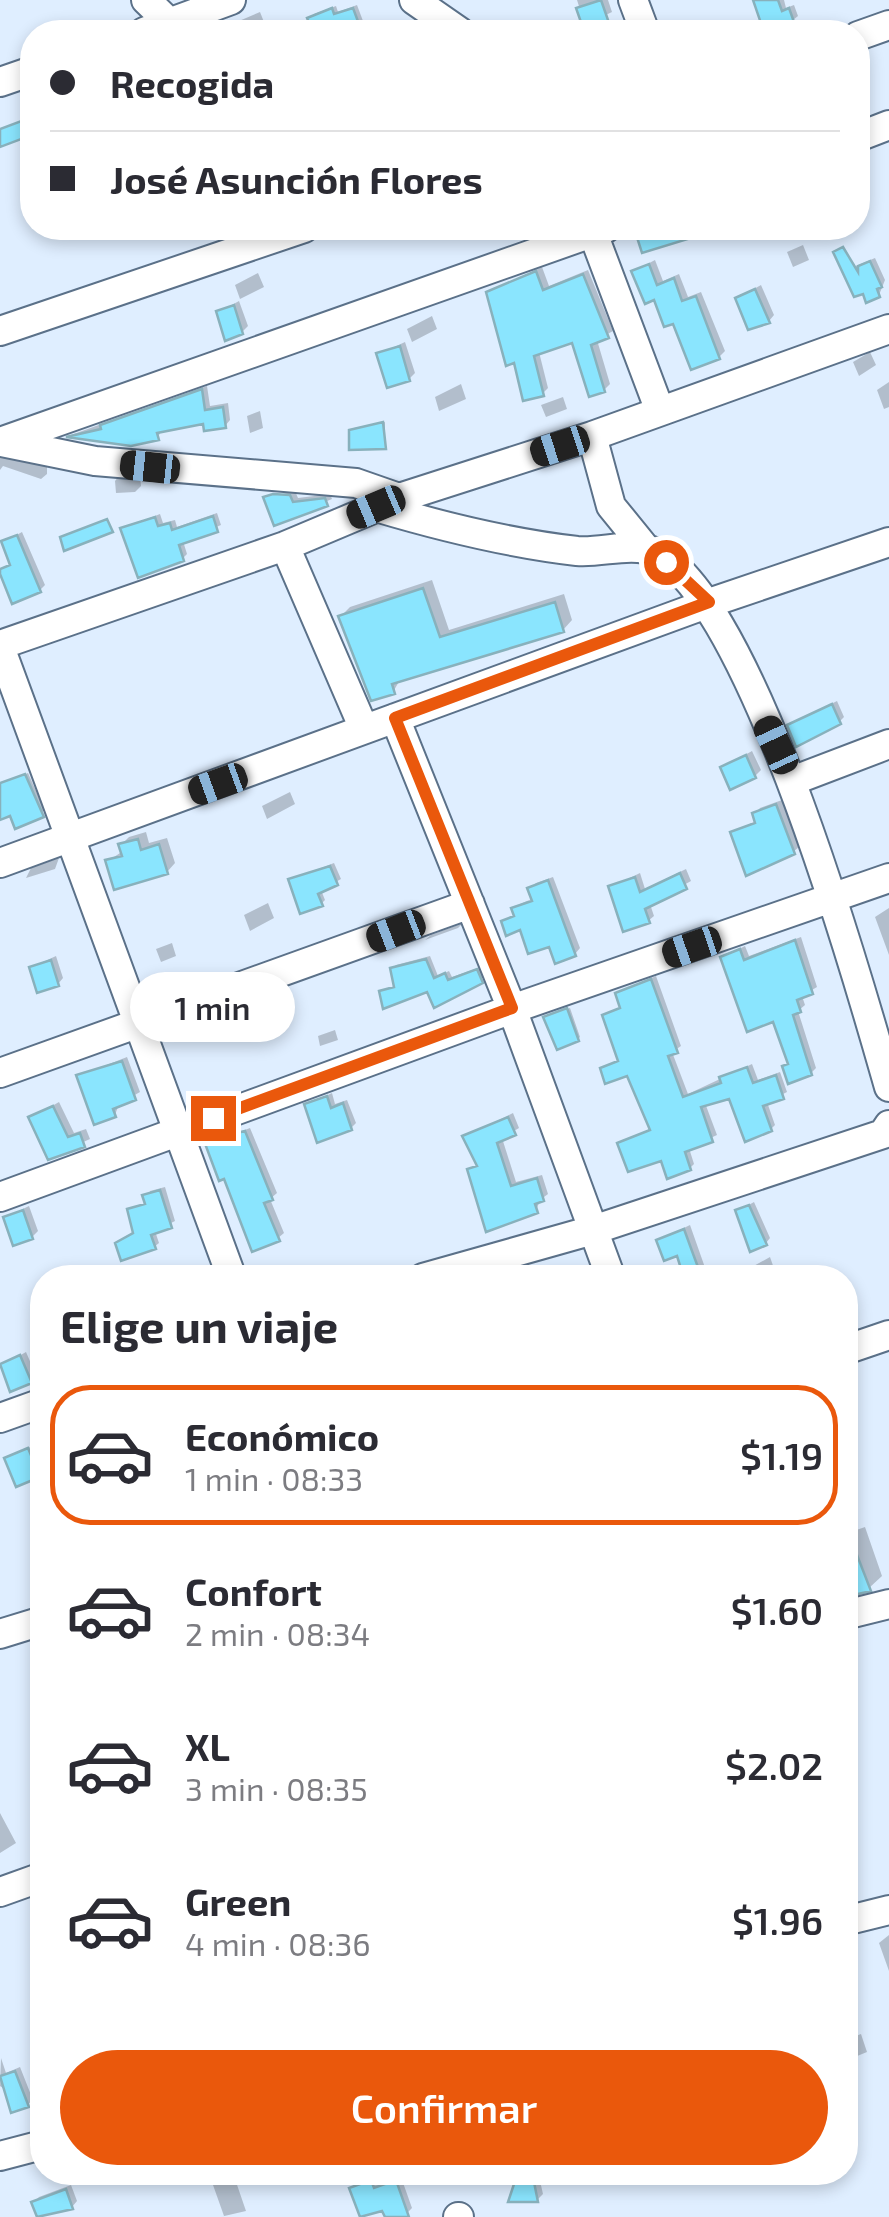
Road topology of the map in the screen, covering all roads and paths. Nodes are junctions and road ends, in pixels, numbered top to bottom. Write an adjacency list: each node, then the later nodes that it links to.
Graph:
1 (231, 0): 3 (street)
2 (414, 0): 4 (street)
3 (185, 20)
4 (443, 20)
5 (262, 240): 9 (street)
6 (566, 240): 12 (street)
7 (601, 240): 10 (street)
8 (889, 329): 10 (street)
9 (0, 332)
10 (660, 411): 11 (street)
11 (592, 436): 13 (street); 16 (street)
12 (1, 442): 13 (street)
13 (388, 502): 15 (street); 16 (street)
14 (889, 542): 17 (street)
15 (286, 546): 18 (street); 20 (street)
16 (646, 549): 17 (street)
17 (709, 602): 19 (street); 22 (street)
18 (0, 646): 23 (street)
19 (395, 718): 20 (street); 27 (street)
20 (364, 729): 23 (street)
21 (889, 744): 22 (street)
22 (792, 781): 26 (street)
23 (73, 838): 24 (street); 29 (street)
24 (0, 863)
25 (889, 878): 26 (street)
26 (836, 898): 28 (street); 31 (street)
27 (470, 904): 28 (street); 29 (street)
28 (512, 1008): 33 (street); 35 (street)
29 (140, 1026): 30 (street); 33 (street)
30 (0, 1073)
31 (889, 1086)
32 (889, 1125): 35 (street)
33 (176, 1132): 34 (street); 36 (street)
34 (0, 1197)
35 (593, 1230): 37 (street); 38 (street)
36 (227, 1265)
37 (469, 1265)
38 (606, 1265)
39 (889, 1335): 40 (street)
40 (858, 1346)
41 (30, 1407): 42 (street)
42 (0, 1418)
43 (889, 1604): 44 (street)
44 (858, 1612)
45 (30, 1624): 46 (street)
46 (0, 1634)
47 (30, 1881): 48 (street)
48 (0, 1892)
49 (889, 1910): 50 (street)
50 (858, 1918)
51 (30, 2148): 52 (street)
52 (0, 2156)

